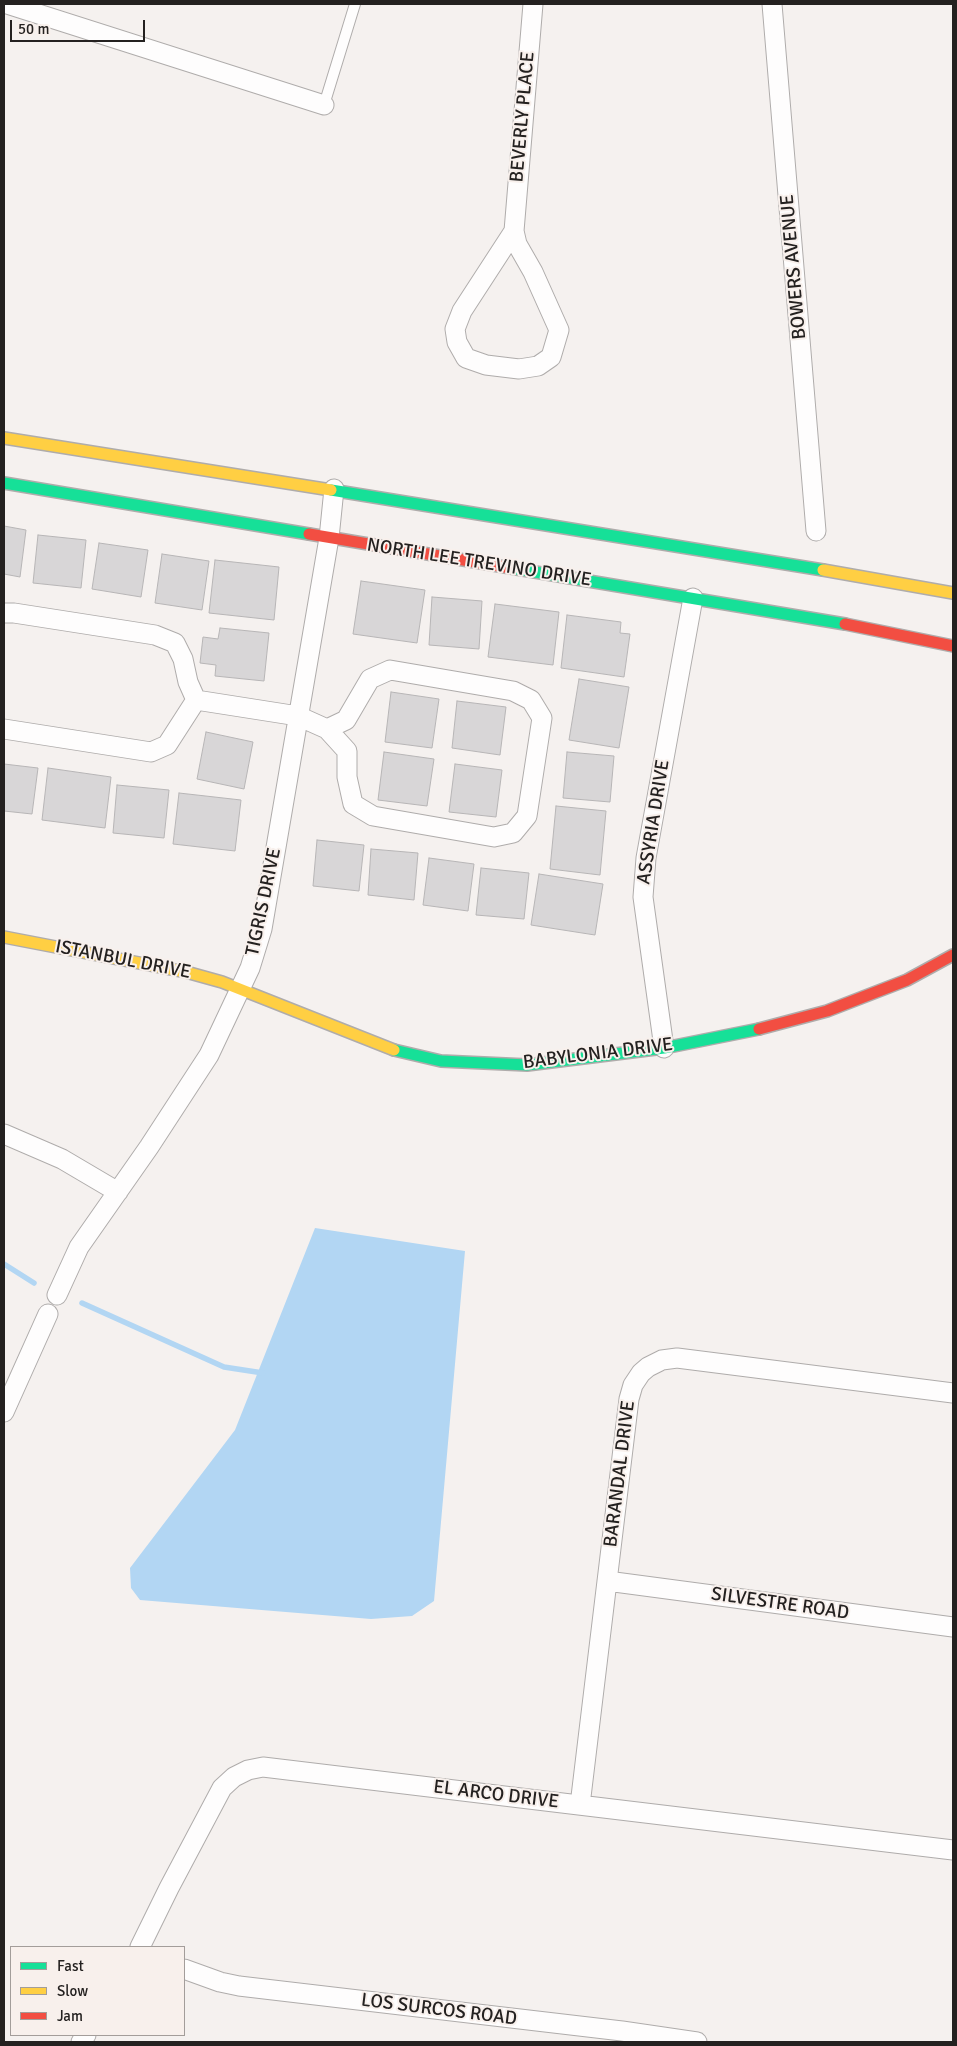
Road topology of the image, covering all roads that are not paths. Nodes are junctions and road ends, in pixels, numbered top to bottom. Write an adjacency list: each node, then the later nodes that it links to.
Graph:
1 (8, 4): 5 (street)
2 (355, 4): 5 (lane)
3 (533, 4): 6 (street, BEVERLY PLACE)
4 (772, 4): 10 (street, BOWERS AVENUE)
5 (324, 105)
6 (514, 231): 6 (street, BEVERLY PLACE)
7 (4, 438): 9 (main road)
8 (4, 483): 11 (main road, NORTH LEE TREVINO DRIVE)
9 (334, 489): 11 (street, TIGRIS DRIVE); 12 (main road)
10 (816, 531)
11 (329, 538): 13 (main road, NORTH LEE TREVINO DRIVE); 17 (street, TIGRIS DRIVE)
12 (953, 593)
13 (693, 598): 15 (main road, NORTH LEE TREVINO DRIVE); 23 (street, ASSYRIA DRIVE)
14 (4, 613): 16 (street)
15 (953, 646)
16 (196, 700): 17 (street); 18 (street)
17 (298, 716): 19 (street); 22 (street, TIGRIS DRIVE)
18 (4, 729)
19 (327, 729): 19 (street)
20 (4, 937): 22 (main road, ISTANBUL DRIVE)
21 (953, 955): 23 (main road, BABYLONIA DRIVE)
22 (240, 990): 23 (main road, BABYLONIA DRIVE); 25 (street, TIGRIS DRIVE)
23 (664, 1048)
24 (4, 1134): 25 (street)
25 (118, 1192): 26 (street, TIGRIS DRIVE)
26 (57, 1295)
27 (48, 1314): 29 (street)
28 (953, 1392): 30 (street, BARANDAL DRIVE)
29 (4, 1411)
30 (607, 1581): 31 (street, SILVESTRE ROAD); 32 (street, BARANDAL DRIVE)
31 (953, 1628)
32 (580, 1805): 33 (street, EL ARCO DRIVE); 34 (street, EL ARCO DRIVE)
33 (953, 1850)
34 (144, 1946)
35 (185, 1969): 36 (street, LOS SURCOS ROAD)
36 (697, 2042)

